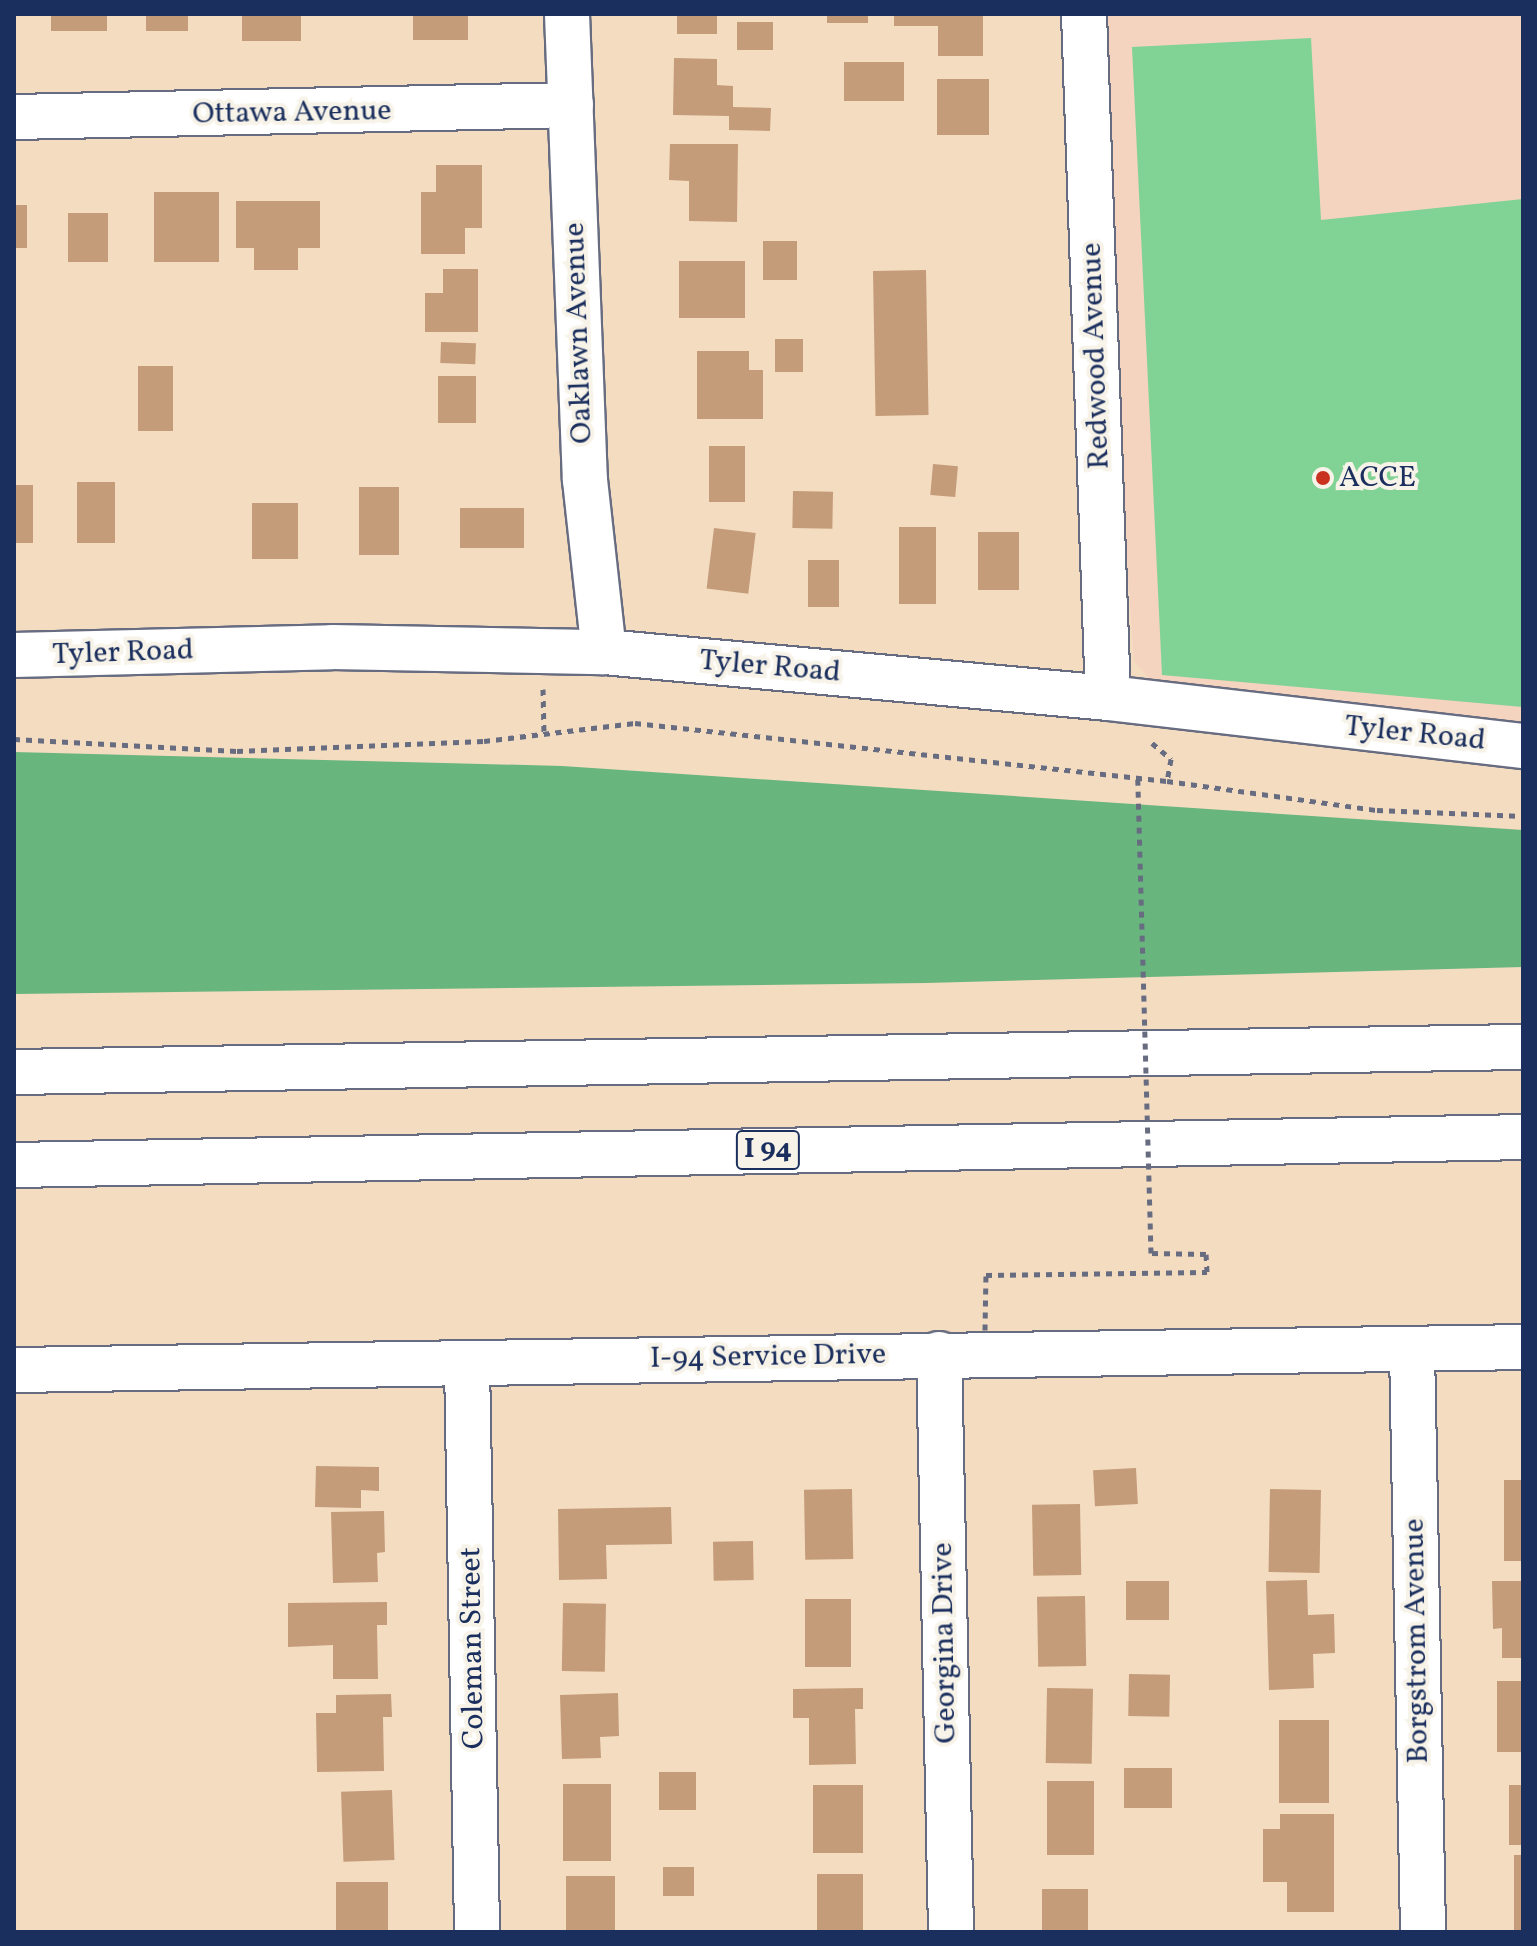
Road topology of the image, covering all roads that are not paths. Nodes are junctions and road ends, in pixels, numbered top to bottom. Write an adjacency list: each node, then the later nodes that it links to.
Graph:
1 (567, 14): 3 (main road, Oaklawn Avenue)
2 (1084, 14): 7 (main road, Redwood Avenue)
3 (571, 105): 4 (main road, Ottawa Avenue); 5 (main road, Oaklawn Avenue)
4 (14, 117)
5 (604, 652): 6 (main road, Tyler Road); 7 (main road, Tyler Road)
6 (14, 655)
7 (1108, 698): 8 (main road, Tyler Road)
8 (1523, 746)
9 (1523, 1047): 10 (main road)
10 (14, 1072)
11 (1523, 1137): 12 (main road, I 94)
12 (14, 1165)
13 (1523, 1347): 14 (main road, I-94 Service Drive)
14 (1412, 1349): 15 (main road, I-94 Service Drive); 20 (main road, Borgstrom Avenue)
15 (939, 1354): 16 (main road, I-94 Service Drive); 19 (main road, Georgina Drive)
16 (467, 1363): 17 (main road, I-94 Service Drive); 18 (main road, Coleman Street)
17 (14, 1370)
18 (477, 1932)
19 (951, 1932)
20 (1423, 1932)

